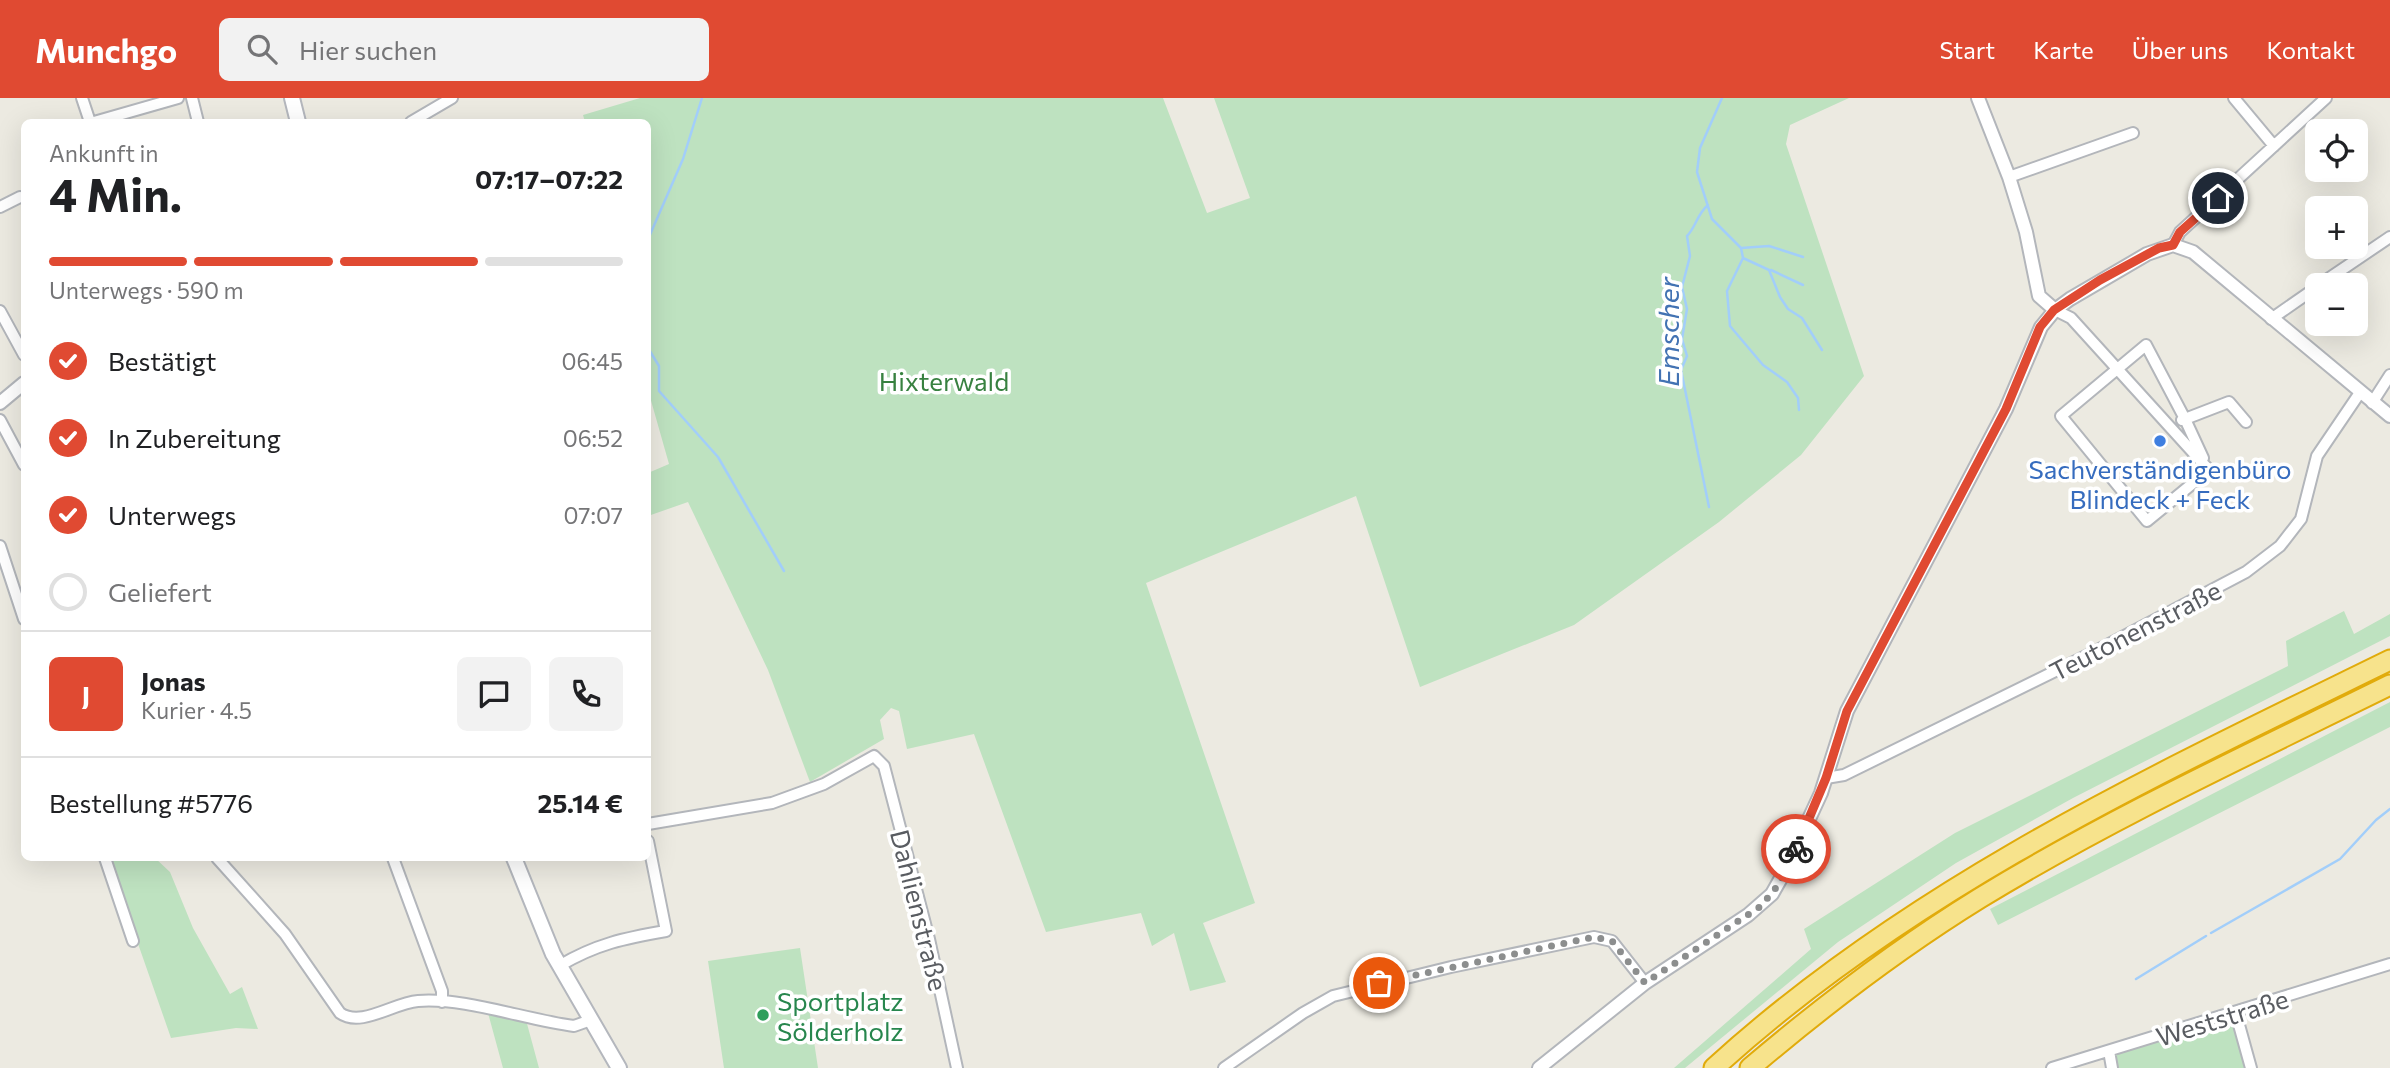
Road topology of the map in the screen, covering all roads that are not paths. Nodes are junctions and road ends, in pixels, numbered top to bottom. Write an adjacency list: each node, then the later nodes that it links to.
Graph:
1 (82, 98): 9 (street)
2 (178, 98): 10 (street)
3 (192, 98): 11 (street)
4 (292, 98): 12 (main road)
5 (452, 98): 13 (street)
6 (1978, 98): 16 (street)
7 (2234, 98): 15 (street)
8 (2326, 98): 15 (street)
9 (91, 119)
10 (103, 119)
11 (197, 119)
12 (298, 119)
13 (416, 119)
14 (2133, 132): 16 (street)
15 (2274, 146): 20 (street)
16 (2009, 177): 23 (street)
17 (20, 197): 18 (street)
18 (0, 207)
19 (2390, 237): 21 (street)
20 (2173, 245): 23 (street); 25 (street)
21 (2337, 273)
22 (2305, 295): 25 (street)
23 (2054, 310): 27 (street); 44 (street)
24 (0, 311): 26 (street)
25 (2271, 319): 30 (street)
26 (21, 350)
27 (2117, 368): 34 (street); 37 (street); 39 (street)
28 (2390, 375): 32 (street)
29 (21, 386): 31 (street)
30 (2360, 394): 32 (street); 44 (street, Teutonenstraße)
31 (0, 403)
32 (2372, 403): 33 (street)
33 (2390, 416)
34 (2185, 419): 36 (street); 37 (street); 39 (street)
35 (0, 420): 38 (street)
36 (2246, 422)
37 (2169, 425): 39 (street)
38 (21, 460)
39 (2209, 470)
40 (0, 546): 41 (street)
41 (21, 609)
42 (2390, 660): 63 (highway)
43 (2390, 685): 64 (highway)
44 (1826, 778): 54 (street)
45 (651, 823): 60 (street, Dahlienstraße)
46 (651, 855): 53 (street)
47 (106, 861): 51 (street)
48 (220, 861): 55 (street)
49 (394, 861): 55 (street)
50 (515, 861): 53 (main road)
51 (133, 941)
52 (2390, 964): 56 (street, Weststraße)
53 (559, 966): 57 (main road)
54 (1645, 983): 61 (street); 62 (street)
55 (442, 1002): 57 (street)
56 (2236, 1014): 58 (street, Weststraße); 67 (street)
57 (591, 1020): 59 (main road)
58 (2109, 1051): 65 (street, Weststraße); 66 (street)
59 (619, 1068)
60 (957, 1068)
61 (1224, 1068)
62 (1539, 1068)
63 (1714, 1068)
64 (1750, 1068)
65 (2052, 1068)
66 (2112, 1068)
67 (2251, 1068)

